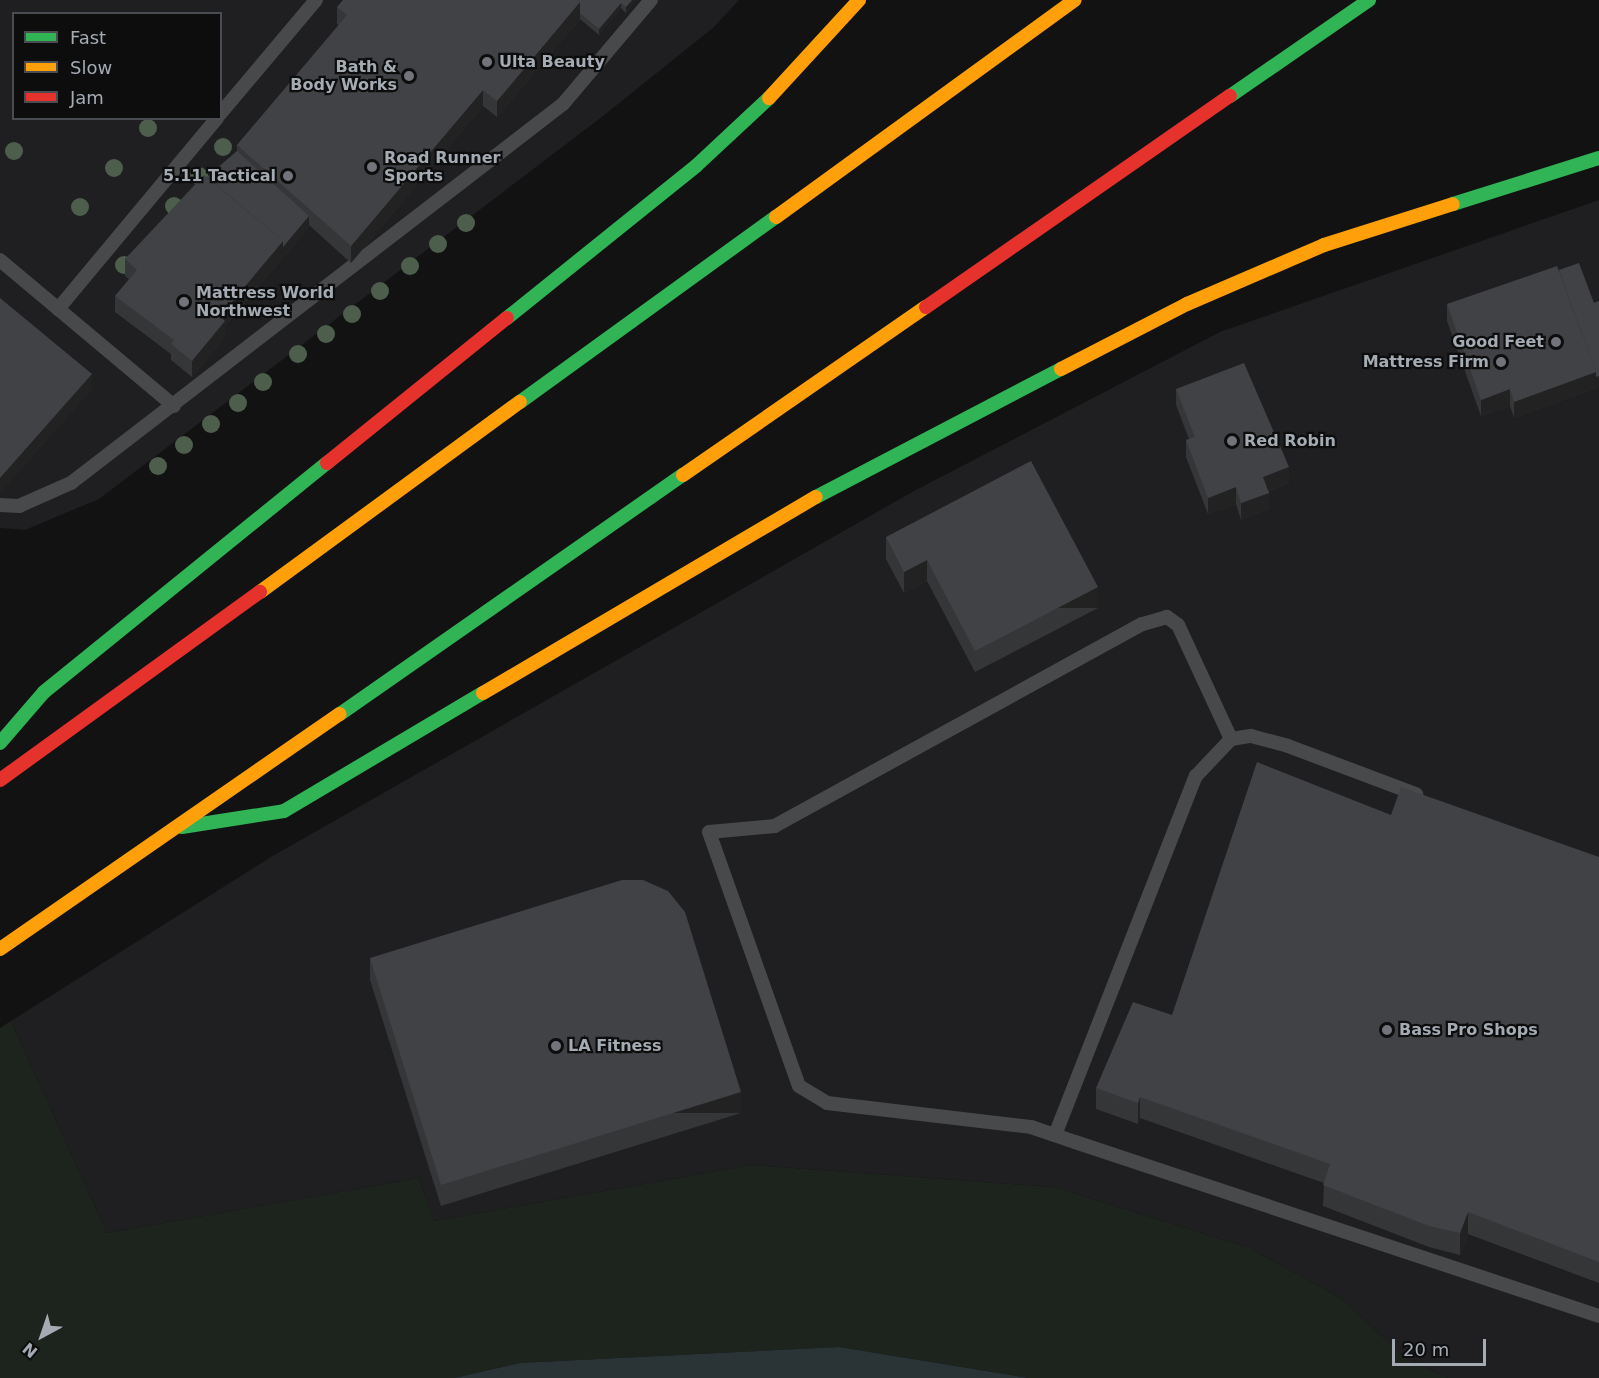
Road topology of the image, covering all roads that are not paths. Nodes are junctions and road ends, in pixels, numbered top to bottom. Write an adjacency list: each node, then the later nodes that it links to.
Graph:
1 (296, 0): 7 (lane)
2 (651, 0): 14 (lane)
3 (859, 0): 17 (highway)
4 (1075, 0): 8 (highway)
5 (1084, 0): 8 (highway)
6 (1369, 0): 20 (highway)
7 (312, 5): 9 (lane)
8 (1031, 35): 18 (highway)
9 (222, 112)
10 (215, 120): 13 (lane)
11 (1599, 158): 20 (highway)
12 (0, 260): 13 (lane)
13 (58, 309): 14 (lane)
14 (174, 405): 15 (lane)
15 (0, 505)
16 (1231, 739): 19 (lane); 22 (lane); 22 (lane)
17 (0, 743)
18 (0, 780)
19 (1432, 799)
20 (175, 828): 21 (highway)
21 (0, 949)
22 (1055, 1135): 23 (lane)
23 (1599, 1316)

